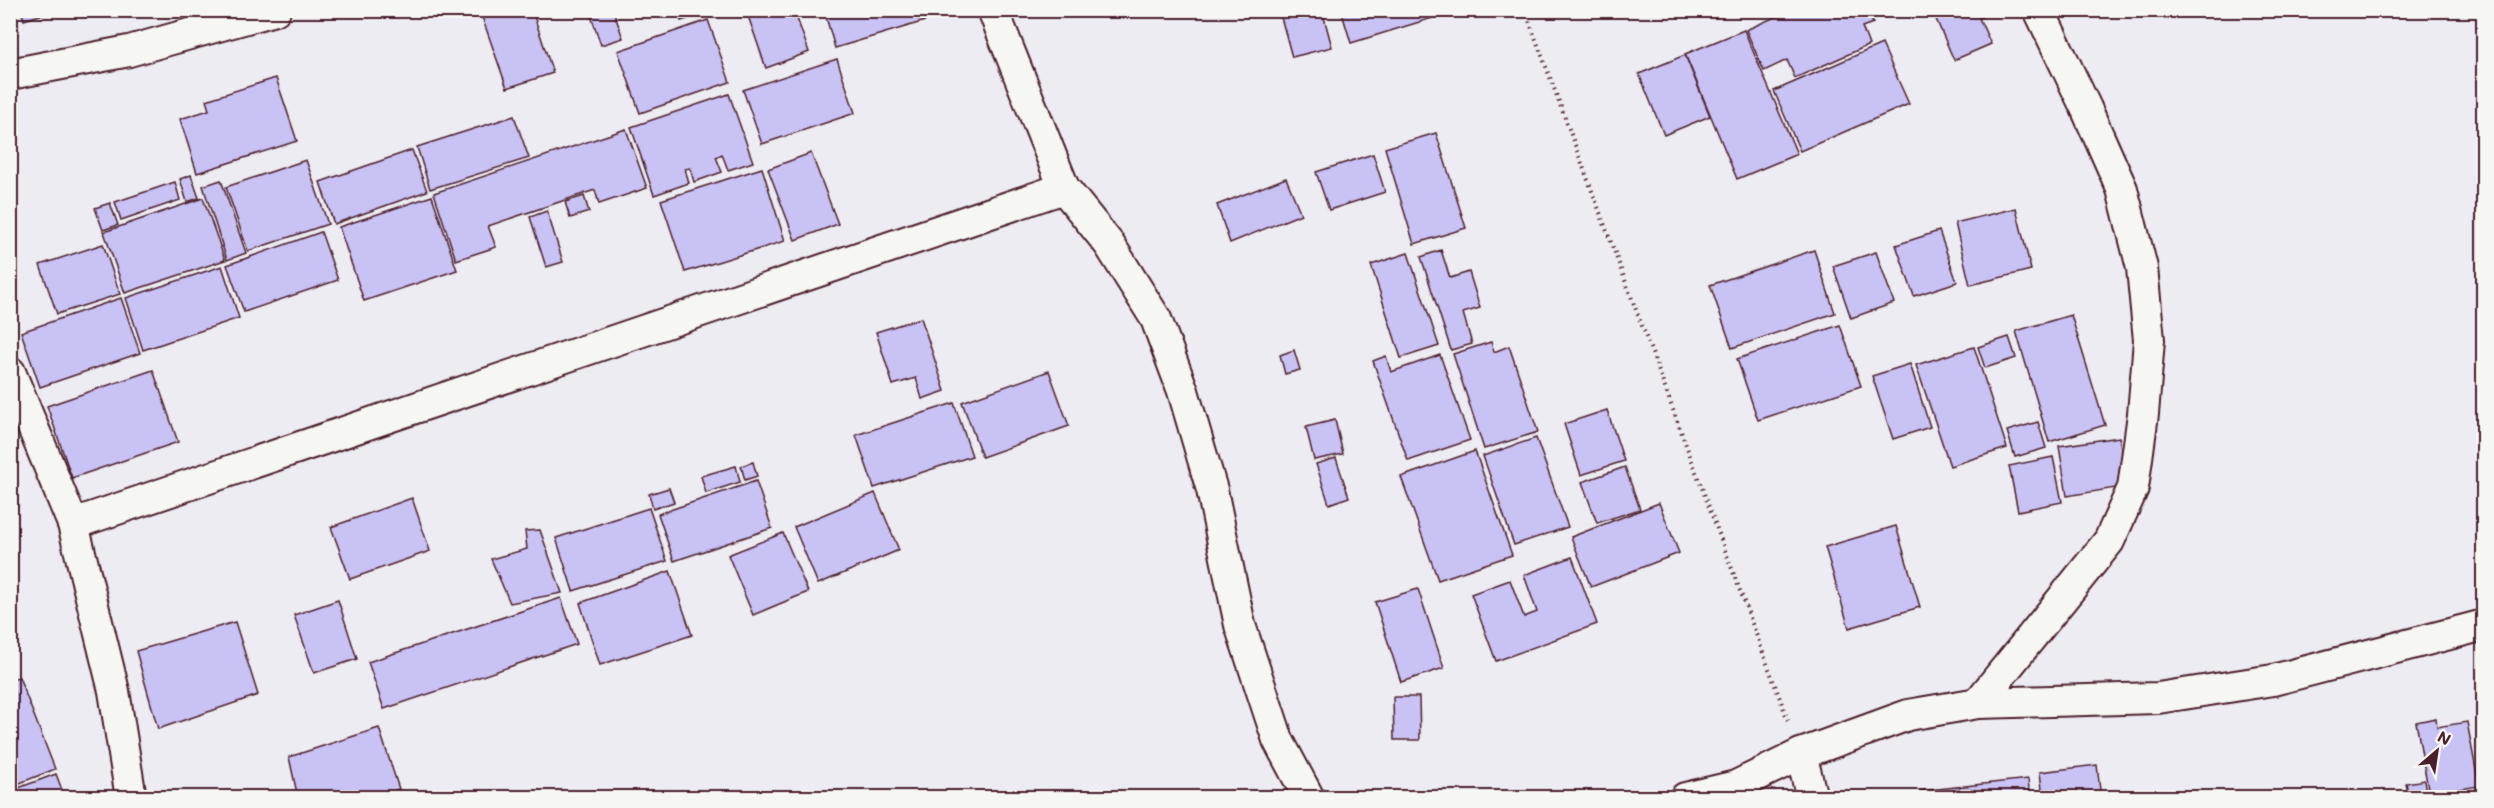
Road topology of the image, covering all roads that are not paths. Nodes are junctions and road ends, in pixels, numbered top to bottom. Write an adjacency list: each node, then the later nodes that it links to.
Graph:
1 (276, 10): 4 (street)
2 (993, 10): 5 (street)
3 (2039, 10): 9 (street)
4 (10, 74)
5 (1064, 188): 7 (street); 12 (street)
6 (10, 372): 7 (street)
7 (74, 524): 11 (street)
8 (2484, 625): 9 (street)
9 (1978, 703): 10 (street)
10 (1801, 754): 13 (street); 14 (street)
11 (131, 798)
12 (1309, 798)
13 (1685, 798)
14 (1812, 798)

